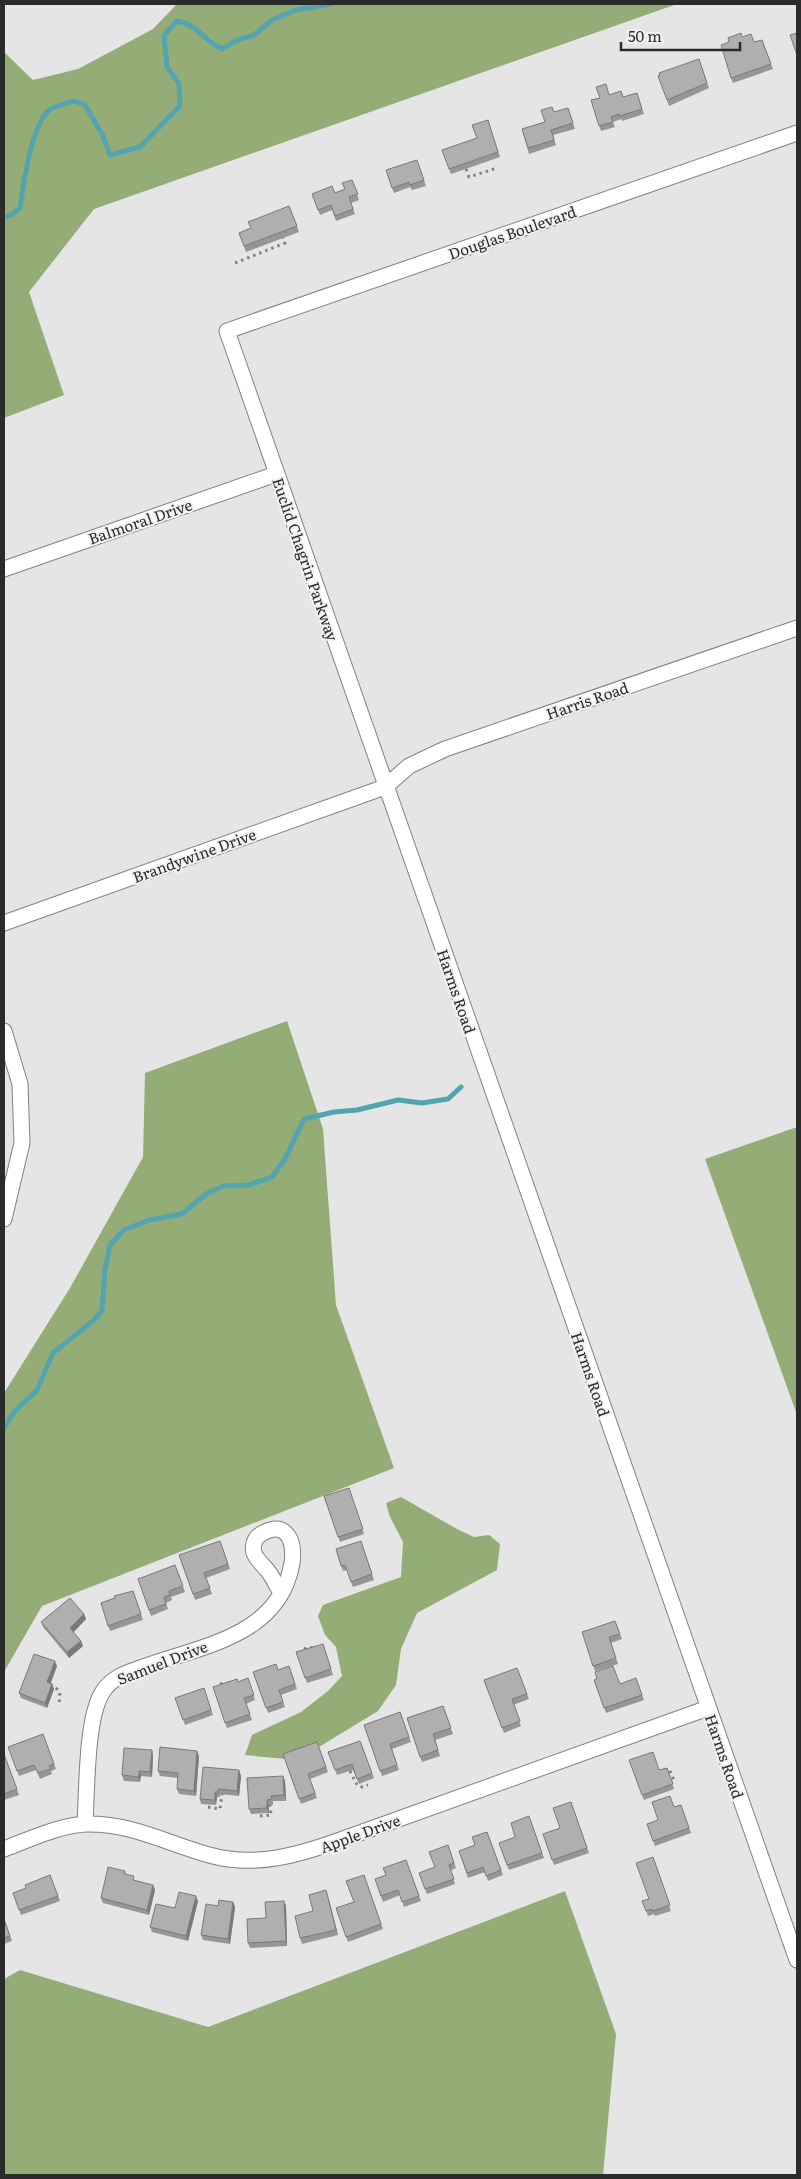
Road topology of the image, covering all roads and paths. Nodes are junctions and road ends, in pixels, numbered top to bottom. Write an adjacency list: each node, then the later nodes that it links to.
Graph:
1 (797, 133): 6 (street, Douglas Boulevard)
2 (497, 168): 3 (path)
3 (466, 169)
4 (283, 238): 5 (path)
5 (235, 263)
6 (227, 331): 7 (street, Euclid Chagrin Parkway)
7 (276, 474): 8 (street, Balmoral Drive); 10 (street, Euclid Chagrin Parkway)
8 (4, 568)
9 (797, 628): 10 (street, Harris Road)
10 (385, 787): 11 (street, Brandywine Drive); 21 (street, Harms Road)
11 (4, 923)
12 (4, 1031): 13 (street)
13 (4, 1219)
14 (281, 1593): 30 (street, Samuel Drive)
15 (304, 1649): 16 (path)
16 (316, 1652)
17 (220, 1684): 19 (path)
18 (50, 1685): 20 (path)
19 (232, 1686)
20 (59, 1703)
21 (708, 1708): 30 (street, Apple Drive); 32 (street, Harms Road)
22 (350, 1771): 25 (path)
23 (660, 1773): 24 (path)
24 (674, 1780)
25 (368, 1785)
26 (222, 1794): 28 (path)
27 (270, 1805): 29 (path)
28 (208, 1807)
29 (260, 1816)
30 (85, 1824): 31 (street, Apple Drive)
31 (4, 1849)
32 (797, 1960)

